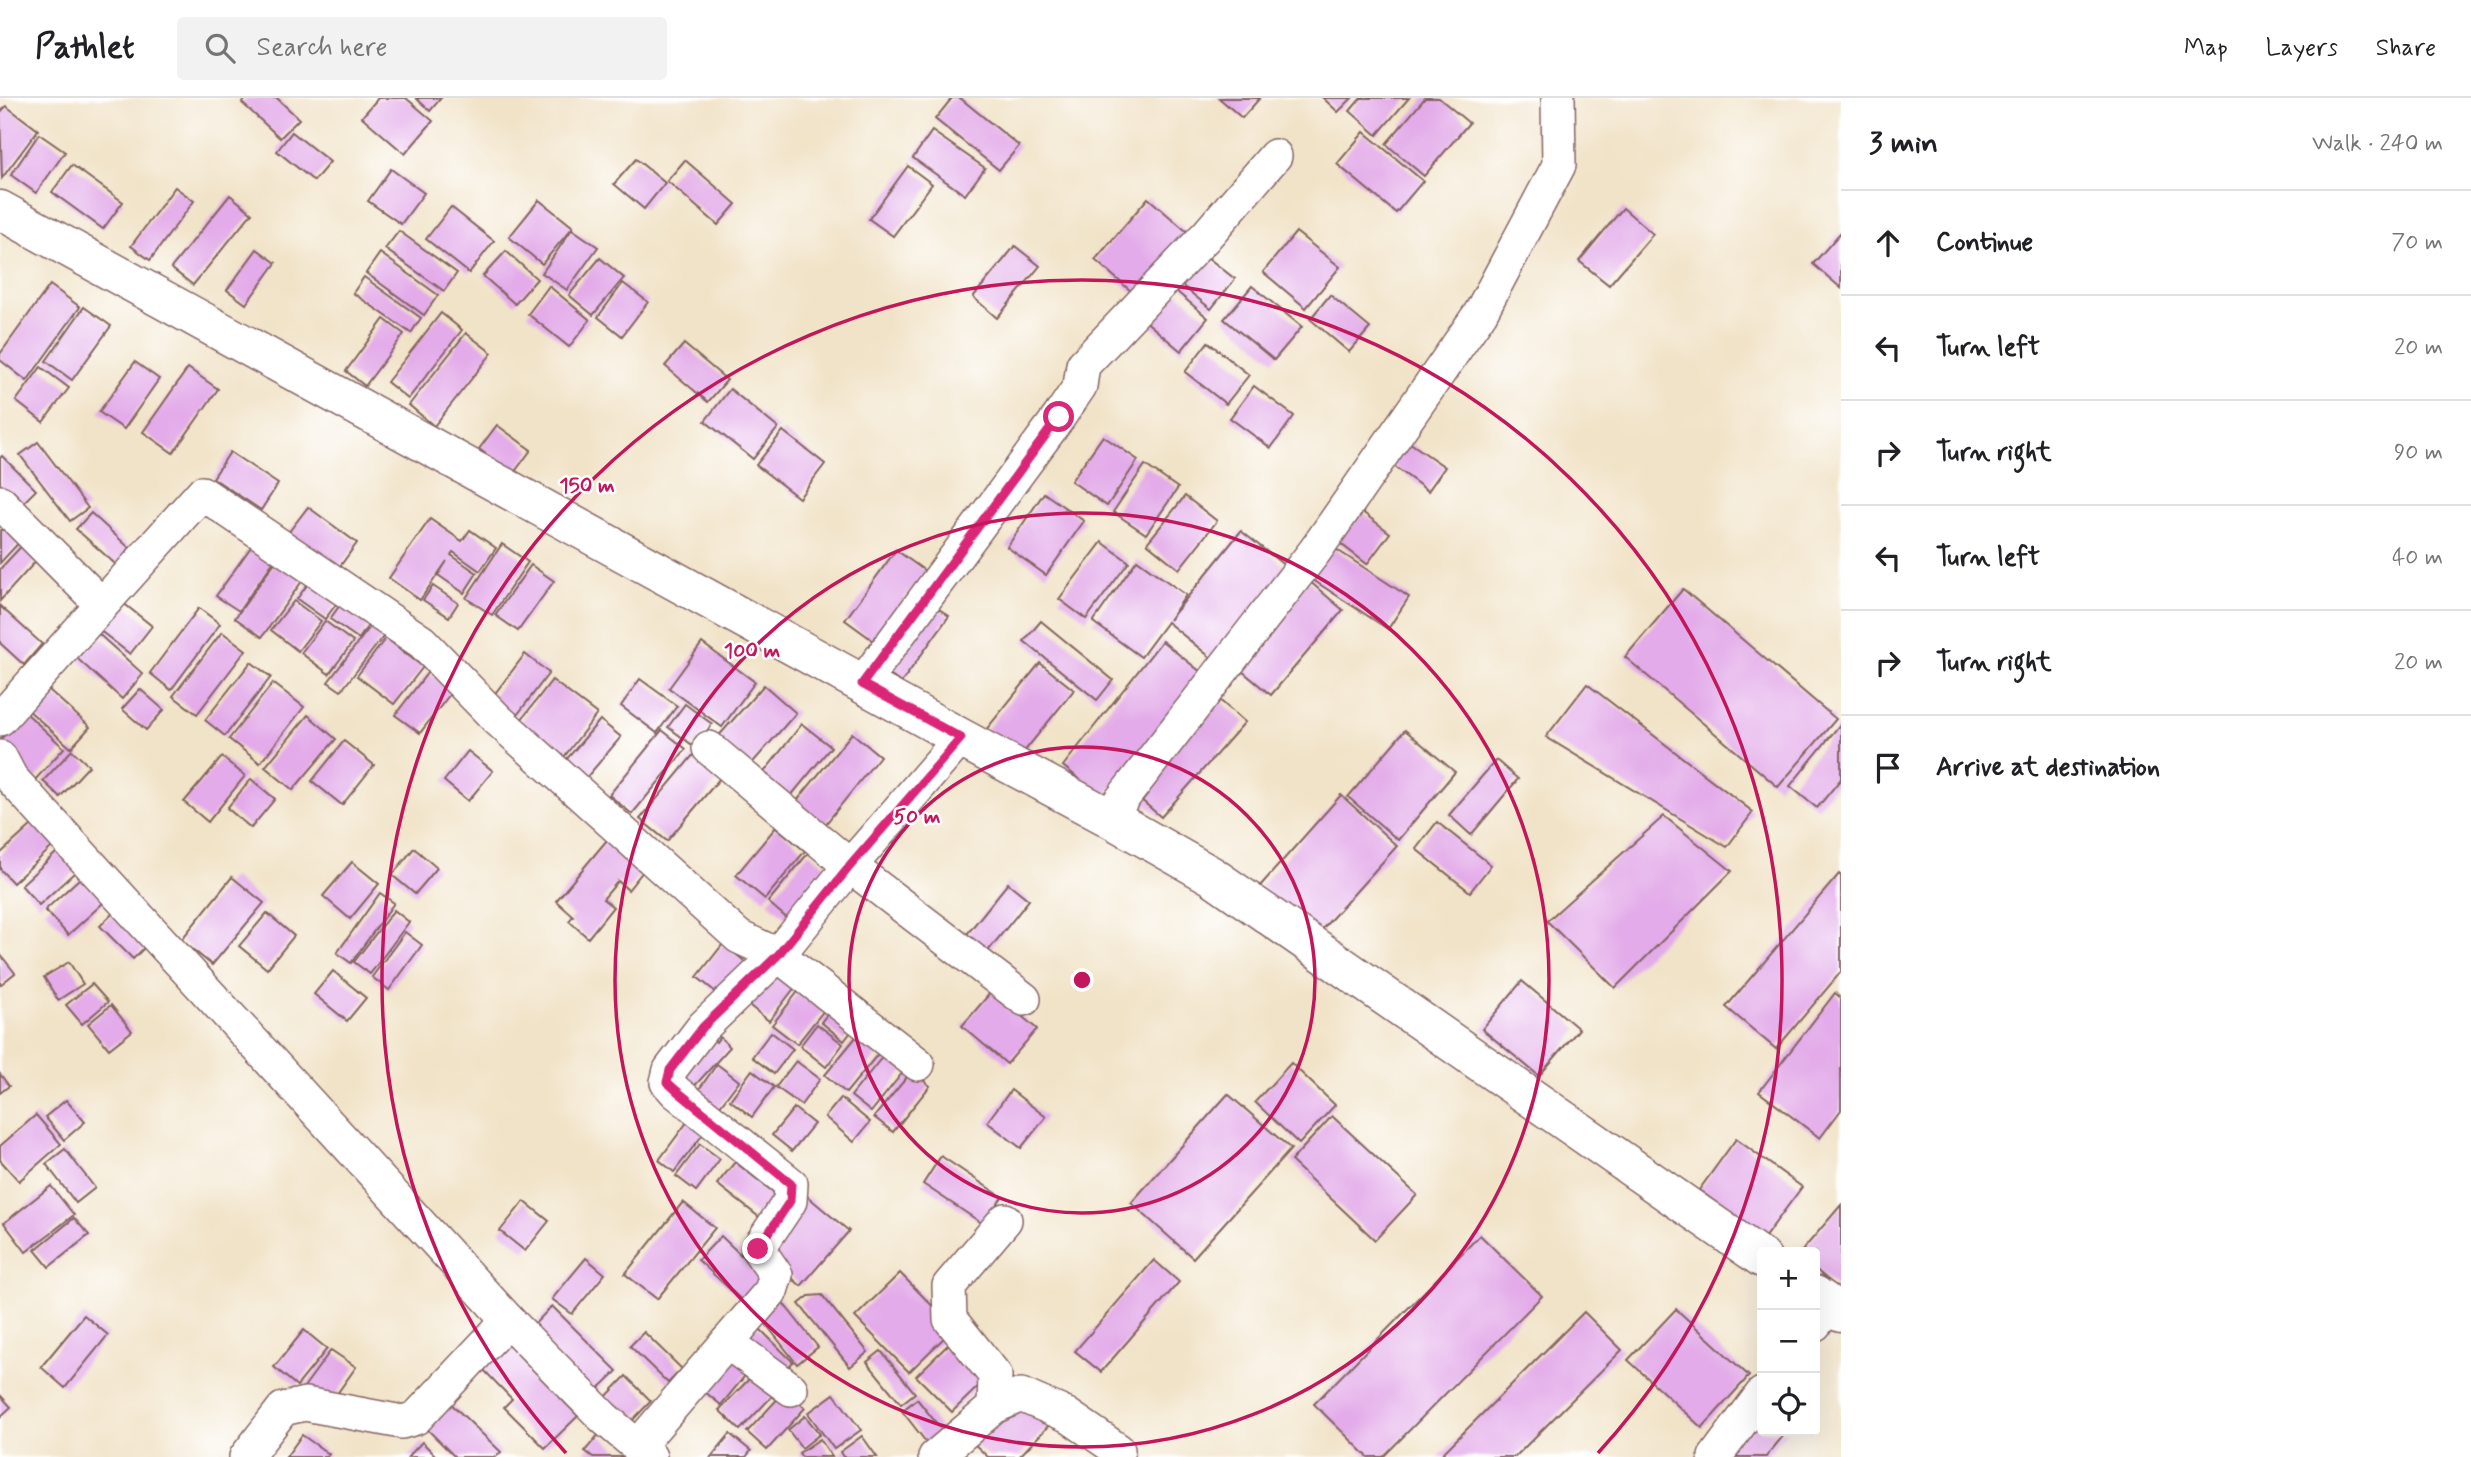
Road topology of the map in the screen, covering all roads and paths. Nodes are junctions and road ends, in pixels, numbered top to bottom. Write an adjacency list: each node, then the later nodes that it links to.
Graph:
1 (1558, 98): 11 (street)
2 (1275, 156): 6 (street)
3 (0, 210): 6 (street)
4 (0, 502): 5 (street)
5 (101, 604): 7 (street); 13 (street)
6 (862, 684): 8 (street)
7 (0, 719)
8 (961, 738): 11 (street); 12 (street)
9 (709, 748): 12 (street)
10 (0, 757): 18 (street)
11 (1108, 817): 17 (street)
12 (850, 866): 13 (street); 14 (street)
13 (778, 955): 15 (street); 19 (street)
14 (1024, 999)
15 (918, 1064)
16 (1005, 1220): 22 (street)
17 (1757, 1255)
18 (508, 1320): 24 (street); 25 (street)
19 (727, 1342): 20 (street); 24 (street)
20 (791, 1389)
21 (1757, 1401): 27 (street)
22 (994, 1407): 23 (street); 26 (street)
23 (1118, 1450)
24 (644, 1452)
25 (246, 1457)
26 (935, 1457)
27 (1715, 1457)

